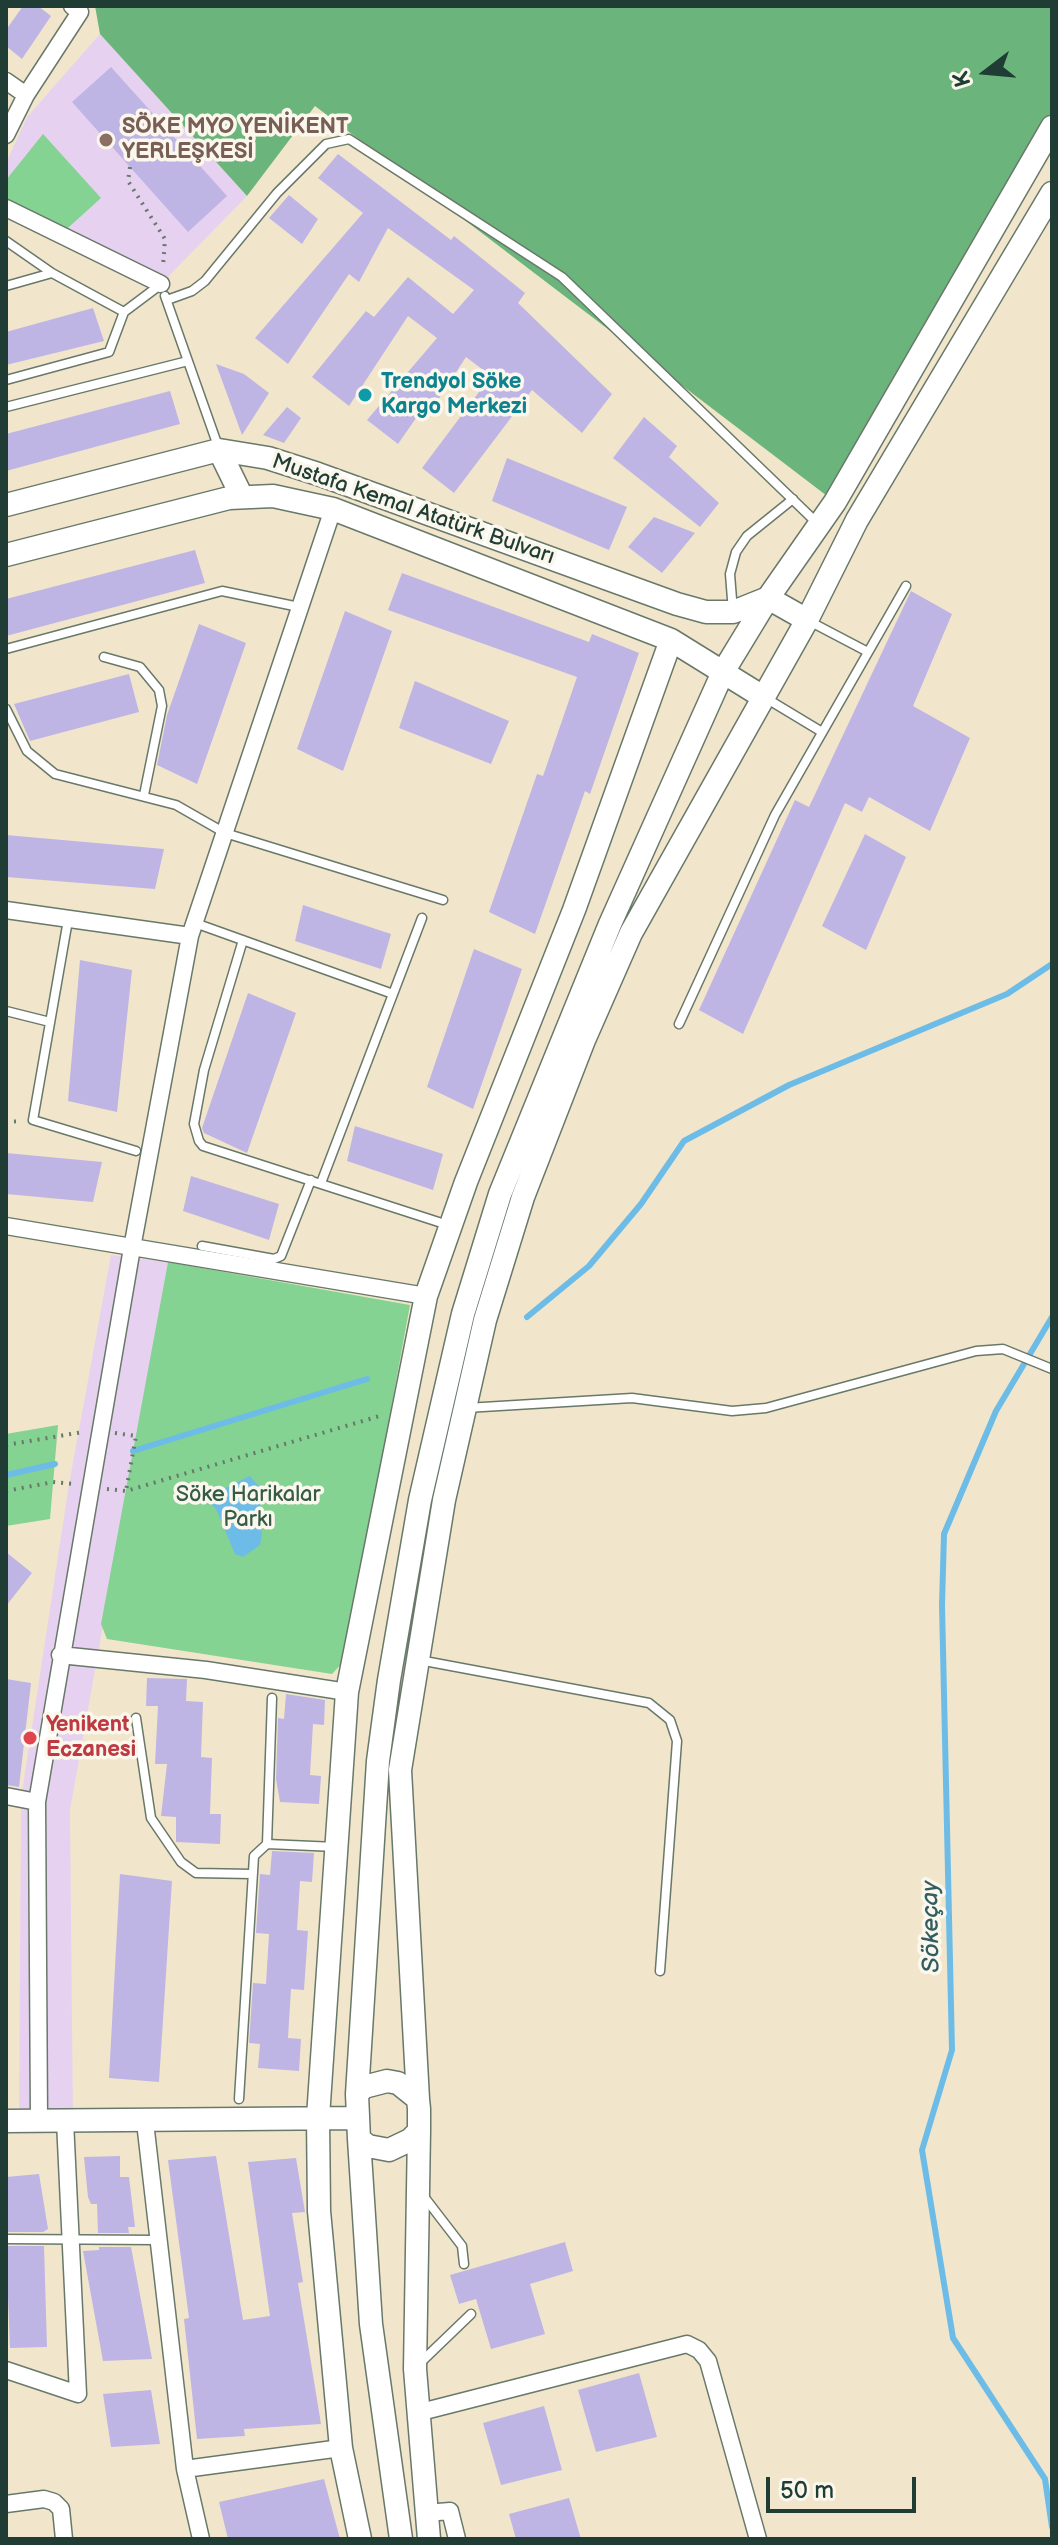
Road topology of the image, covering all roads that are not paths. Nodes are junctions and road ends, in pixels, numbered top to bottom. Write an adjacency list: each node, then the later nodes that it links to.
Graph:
1 (72, 6): 3 (street)
2 (6, 81): 3 (street)
3 (26, 95): 5 (street)
4 (1052, 127): 21 (main road)
5 (6, 135)
6 (1052, 193): 27 (main road)
7 (6, 208): 11 (street)
8 (6, 241): 9 (lane)
9 (52, 273): 10 (lane); 12 (lane)
10 (6, 286)
11 (164, 292): 12 (lane); 13 (lane); 18 (lane)
12 (124, 312): 14 (lane)
13 (188, 361): 15 (lane); 16 (lane)
14 (6, 380)
15 (6, 407)
16 (219, 450): 17 (main road); 19 (main road, Mustafa Kemal Atatürk Bulvarı); 26 (main road, Mustafa Kemal Atatürk Bulvarı)
17 (242, 497): 20 (main road, Mustafa Kemal Atatürk Bulvarı); 22 (main road, Mustafa Kemal Atatürk Bulvarı)
18 (793, 499): 21 (lane); 26 (lane)
19 (6, 505)
20 (333, 509): 25 (street); 28 (main road, Mustafa Kemal Atatürk Bulvarı)
21 (819, 525): 24 (main road)
22 (6, 555)
23 (906, 586): 30 (lane)
24 (768, 598): 26 (main road, Mustafa Kemal Atatürk Bulvarı); 27 (main road); 32 (main road)
25 (300, 607): 29 (lane); 37 (street)
26 (733, 612)
27 (807, 620): 30 (lane); 33 (main road)
28 (671, 640): 32 (main road, Mustafa Kemal Atatürk Bulvarı); 52 (main road)
29 (6, 649)
30 (868, 652): 35 (lane)
31 (104, 657): 36 (lane)
32 (723, 672): 33 (main road, Mustafa Kemal Atatürk Bulvarı); 69 (main road)
33 (763, 697): 35 (lane); 57 (main road)
34 (6, 709): 36 (lane)
35 (822, 732): 47 (lane)
36 (144, 795): 37 (lane)
37 (225, 833): 38 (lane); 42 (street)
38 (443, 900)
39 (6, 910): 41 (street)
40 (422, 918): 44 (lane)
41 (69, 919): 42 (street); 46 (lane)
42 (193, 929): 43 (lane); 54 (street)
43 (243, 940): 44 (lane); 49 (lane)
44 (393, 994): 50 (lane)
45 (6, 1011): 46 (lane)
46 (50, 1022): 48 (lane)
47 (679, 1024)
48 (136, 1151)
49 (311, 1180): 50 (lane); 53 (lane)
50 (321, 1183): 52 (lane)
51 (6, 1226): 54 (street)
52 (451, 1226): 55 (main road)
53 (202, 1246)
54 (132, 1248): 55 (street); 58 (street)
55 (426, 1296): 60 (main road)
56 (1051, 1369): 57 (lane)
57 (465, 1408): 59 (main road)
58 (60, 1655): 60 (street); 64 (street)
59 (418, 1660): 68 (lane); 71 (main road)
60 (347, 1692): 66 (main road)
61 (272, 1698): 65 (lane)
62 (136, 1718): 67 (lane)
63 (6, 1796): 64 (street)
64 (37, 1802): 73 (street)
65 (267, 1844): 66 (lane); 67 (lane)
66 (336, 1847): 72 (main road)
67 (252, 1874): 70 (lane)
68 (660, 1971)
69 (357, 2094): 71 (main road); 77 (main road)
70 (239, 2099)
71 (418, 2099): 78 (main road)
72 (318, 2117): 76 (main road); 77 (main road); 88 (main road)
73 (39, 2120): 74 (main road); 75 (main road)
74 (6, 2121)
75 (65, 2121): 76 (main road); 80 (street)
76 (145, 2122): 82 (street)
77 (358, 2128): 78 (main road); 95 (main road)
78 (419, 2131): 79 (main road)
79 (420, 2190): 83 (lane); 85 (main road)
80 (71, 2237): 81 (lane); 82 (lane); 86 (street)
81 (6, 2239)
82 (158, 2240): 89 (street)
83 (464, 2264)
84 (471, 2314): 85 (lane)
85 (415, 2369): 87 (main road)
86 (6, 2370)
87 (417, 2413): 91 (main road); 98 (street)
88 (341, 2448): 89 (street); 94 (main road)
89 (185, 2469): 93 (street)
90 (6, 2504): 92 (street)
91 (426, 2513): 96 (main road); 97 (street)
92 (64, 2539)
93 (201, 2539)
94 (360, 2539)
95 (401, 2539)
96 (429, 2539)
97 (457, 2539)
98 (758, 2539)

